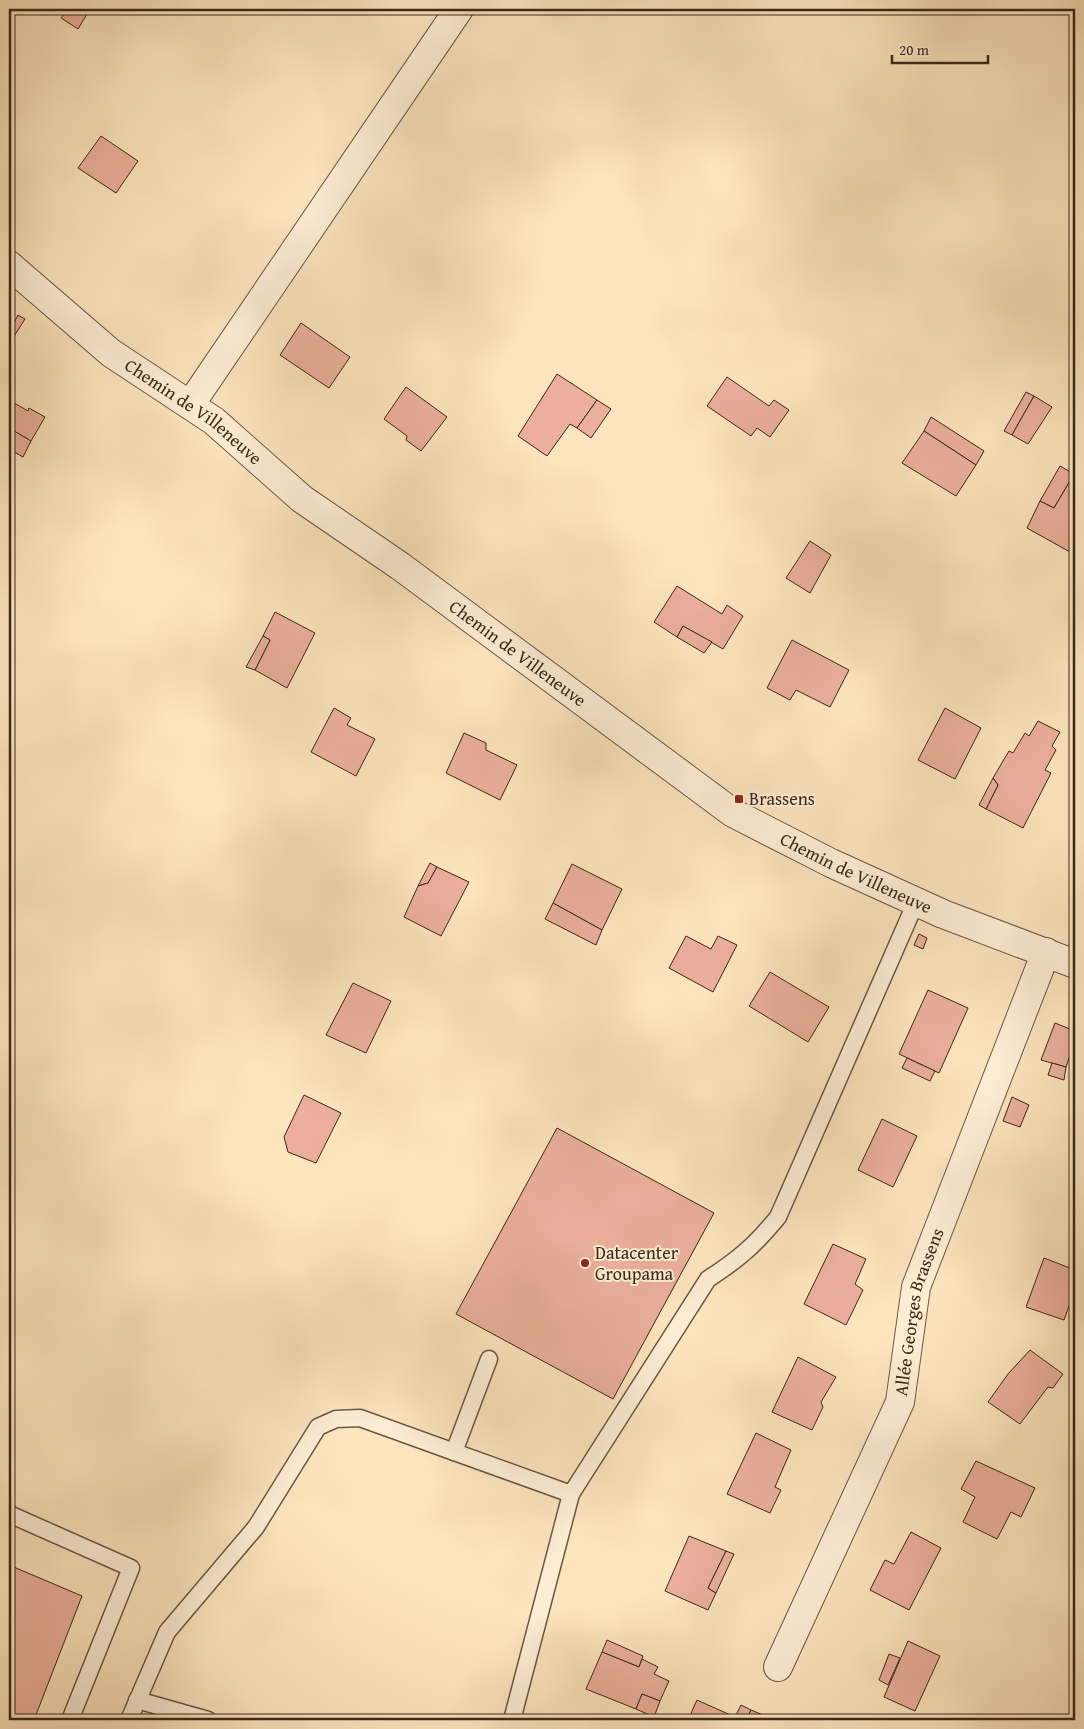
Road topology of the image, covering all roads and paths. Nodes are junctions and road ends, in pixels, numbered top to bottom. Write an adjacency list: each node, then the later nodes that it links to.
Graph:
1 (459, 9): 3 (street)
2 (9, 265): 3 (street, Chemin de Villeneuve)
3 (190, 405): 4 (street, Chemin de Villeneuve)
4 (916, 902): 5 (street, Chemin de Villeneuve); 9 (lane)
5 (1046, 952): 6 (street, Chemin de Villeneuve); 11 (street, Allée Georges Brassens)
6 (1075, 964)
7 (489, 1359): 8 (lane)
8 (454, 1452): 9 (lane); 12 (lane)
9 (571, 1494): 16 (lane)
10 (9, 1514): 13 (lane)
11 (778, 1667)
12 (137, 1700): 14 (lane); 15 (lane)
13 (70, 1720)
14 (129, 1720)
15 (208, 1720)
16 (512, 1720)

